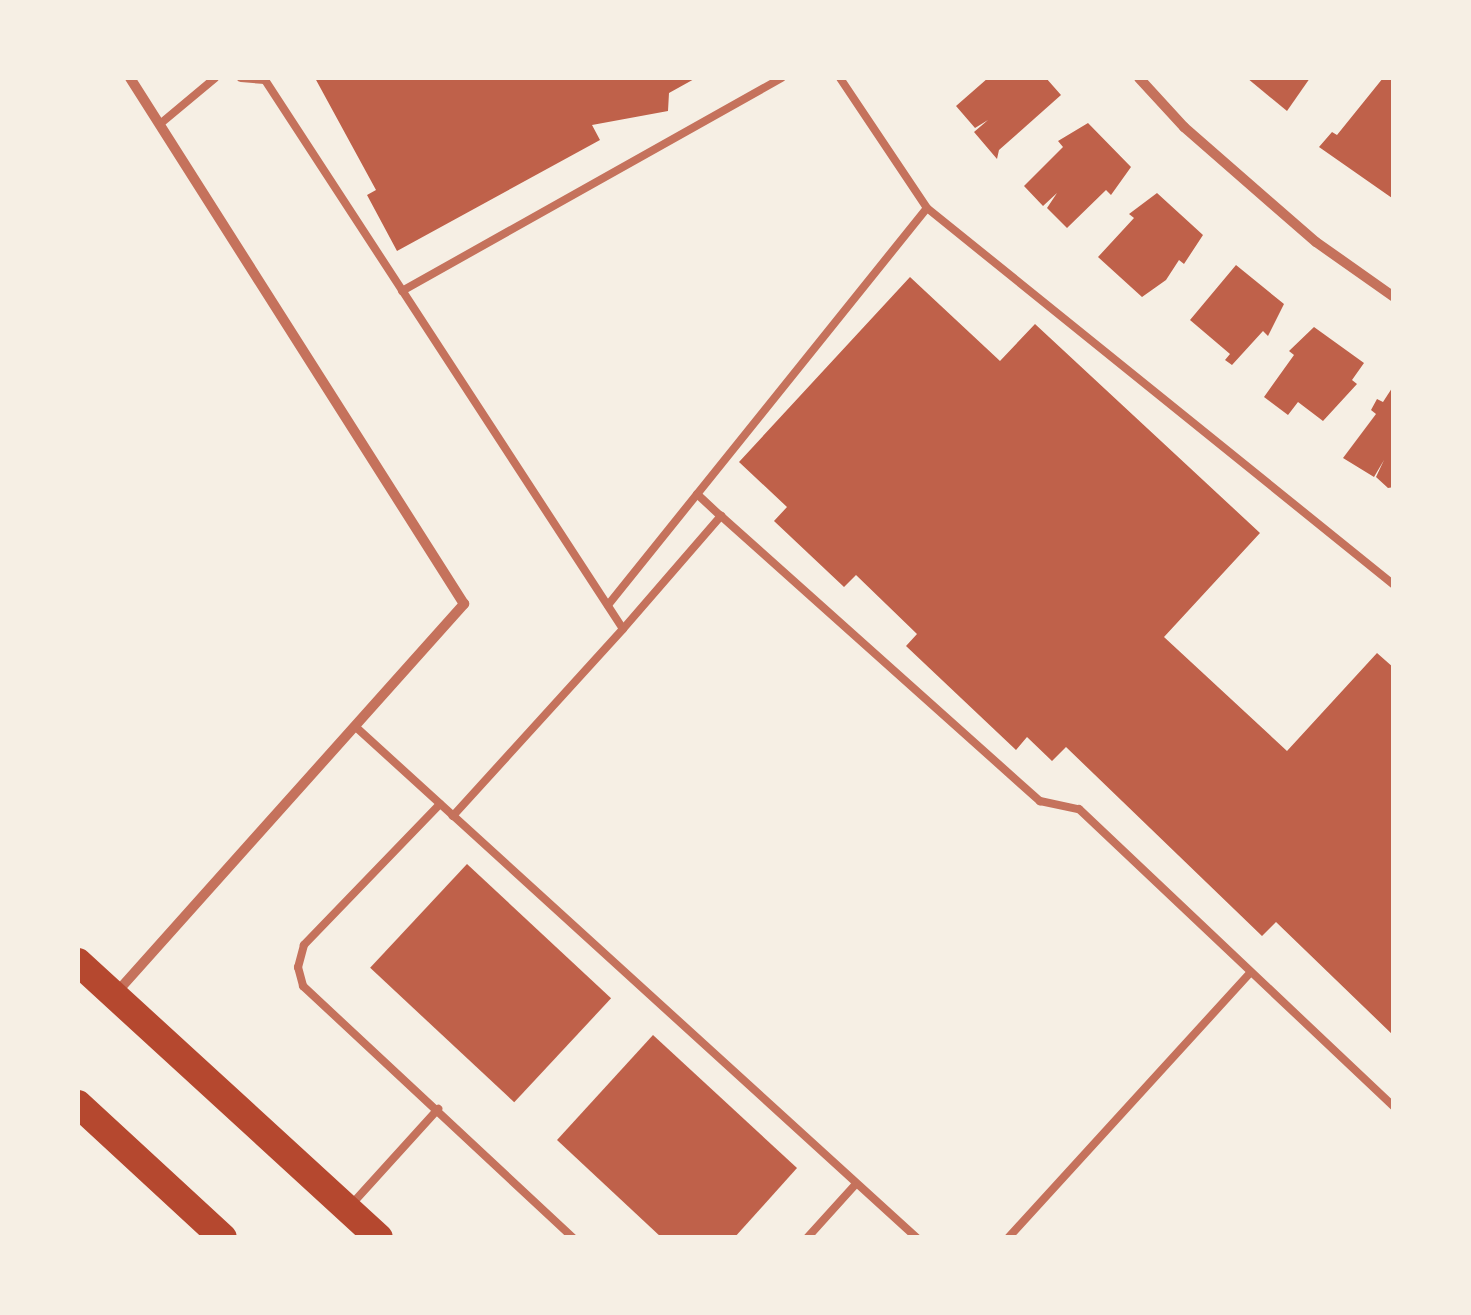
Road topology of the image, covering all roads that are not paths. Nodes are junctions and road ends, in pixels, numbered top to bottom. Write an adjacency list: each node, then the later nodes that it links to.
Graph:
1 (130, 78): 7 (street)
2 (215, 78): 7 (lane)
3 (241, 78): 9 (lane)
4 (781, 78): 9 (lane)
5 (840, 78): 8 (lane)
6 (1139, 78): 10 (street)
7 (160, 124): 16 (street)
8 (926, 208): 11 (lane); 13 (lane)
9 (402, 290): 14 (lane)
10 (1394, 297)
11 (698, 494): 12 (lane); 14 (lane)
12 (721, 516): 15 (lane); 20 (lane)
13 (1394, 585)
14 (608, 605): 15 (lane)
15 (624, 628): 18 (lane)
16 (358, 729): 17 (lane); 21 (street)
17 (440, 804): 18 (lane); 24 (lane)
18 (454, 816): 25 (lane)
19 (78, 962): 21 (highway)
20 (1251, 972): 23 (lane); 32 (lane)
21 (114, 996): 26 (highway)
22 (78, 1104): 27 (highway)
23 (1394, 1107)
24 (438, 1108): 26 (lane); 29 (lane)
25 (854, 1186): 30 (lane); 31 (lane)
26 (348, 1208): 28 (highway)
27 (222, 1238)
28 (379, 1238)
29 (573, 1238)
30 (807, 1238)
31 (918, 1238)
32 (1008, 1238)

